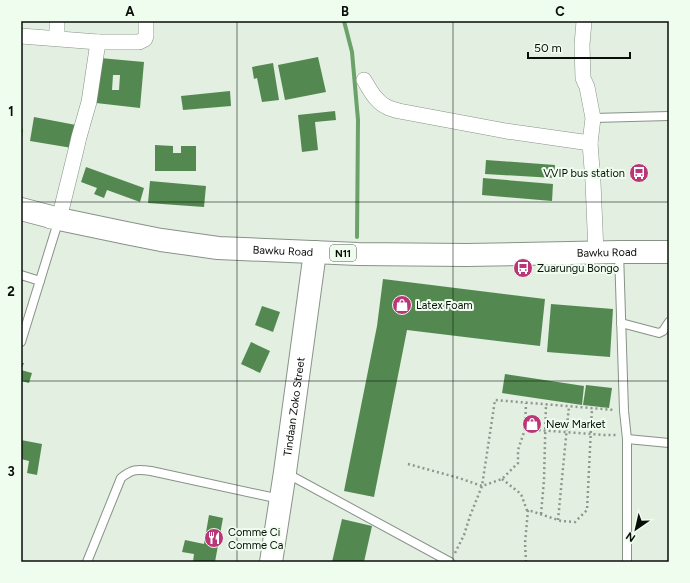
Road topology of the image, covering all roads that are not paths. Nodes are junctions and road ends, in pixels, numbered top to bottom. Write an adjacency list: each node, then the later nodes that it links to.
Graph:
1 (57, 21): 5 (street)
2 (146, 21): 6 (street)
3 (584, 21): 9 (street)
4 (21, 36): 5 (street)
5 (57, 38): 6 (street)
6 (98, 42): 12 (street)
7 (364, 80): 10 (street)
8 (669, 116): 9 (lane)
9 (593, 118): 10 (street)
10 (590, 143): 17 (street)
11 (21, 209): 12 (main road, Bawku Road / N11)
12 (59, 219): 13 (street); 14 (main road, Bawku Road / N11); 19 (lane)
13 (21, 220)
14 (315, 252): 17 (main road, Bawku Road / N11); 25 (main road, Tindaan Zoko Street)
15 (619, 252): 16 (main road, Bawku Road / N11); 17 (main road, Bawku Road / N11); 21 (lane)
16 (669, 252)
17 (596, 253)
18 (21, 276): 19 (lane)
19 (40, 281): 22 (lane)
20 (669, 322): 21 (lane)
21 (621, 323): 23 (lane)
22 (21, 342)
23 (627, 437): 24 (lane); 30 (lane)
24 (669, 444)
25 (285, 472): 26 (main road, Tindaan Zoko Street); 29 (lane)
26 (281, 499): 27 (lane); 28 (main road, Tindaan Zoko Street)
27 (87, 562)
28 (271, 562)
29 (450, 562)
30 (627, 562)

